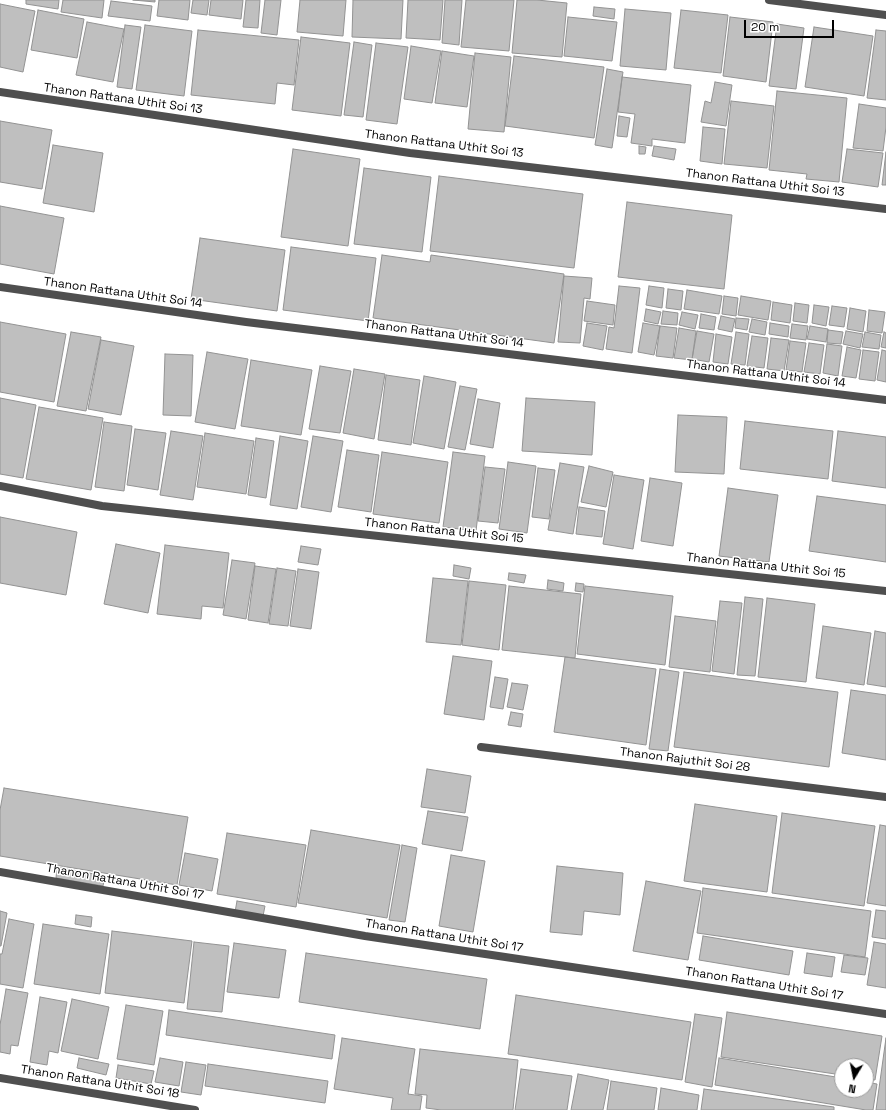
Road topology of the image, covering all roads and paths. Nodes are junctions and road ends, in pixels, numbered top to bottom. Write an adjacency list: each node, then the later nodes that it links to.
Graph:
1 (769, 0): 2 (street)
2 (886, 16)
3 (0, 92): 4 (street, Thanon Rattana Uthit Soi 13)
4 (886, 209)
5 (0, 287): 6 (street, Thanon Rattana Uthit Soi 14)
6 (886, 400)
7 (0, 486): 8 (street, Thanon Rattana Uthit Soi 15)
8 (886, 591)
9 (481, 747): 10 (street, Thanon Rajuthit Soi 28)
10 (886, 797)
11 (0, 872): 12 (street, Thanon Rattana Uthit Soi 17)
12 (886, 1014)
13 (0, 1078): 14 (street, Thanon Rattana Uthit Soi 18)
14 (195, 1110)

